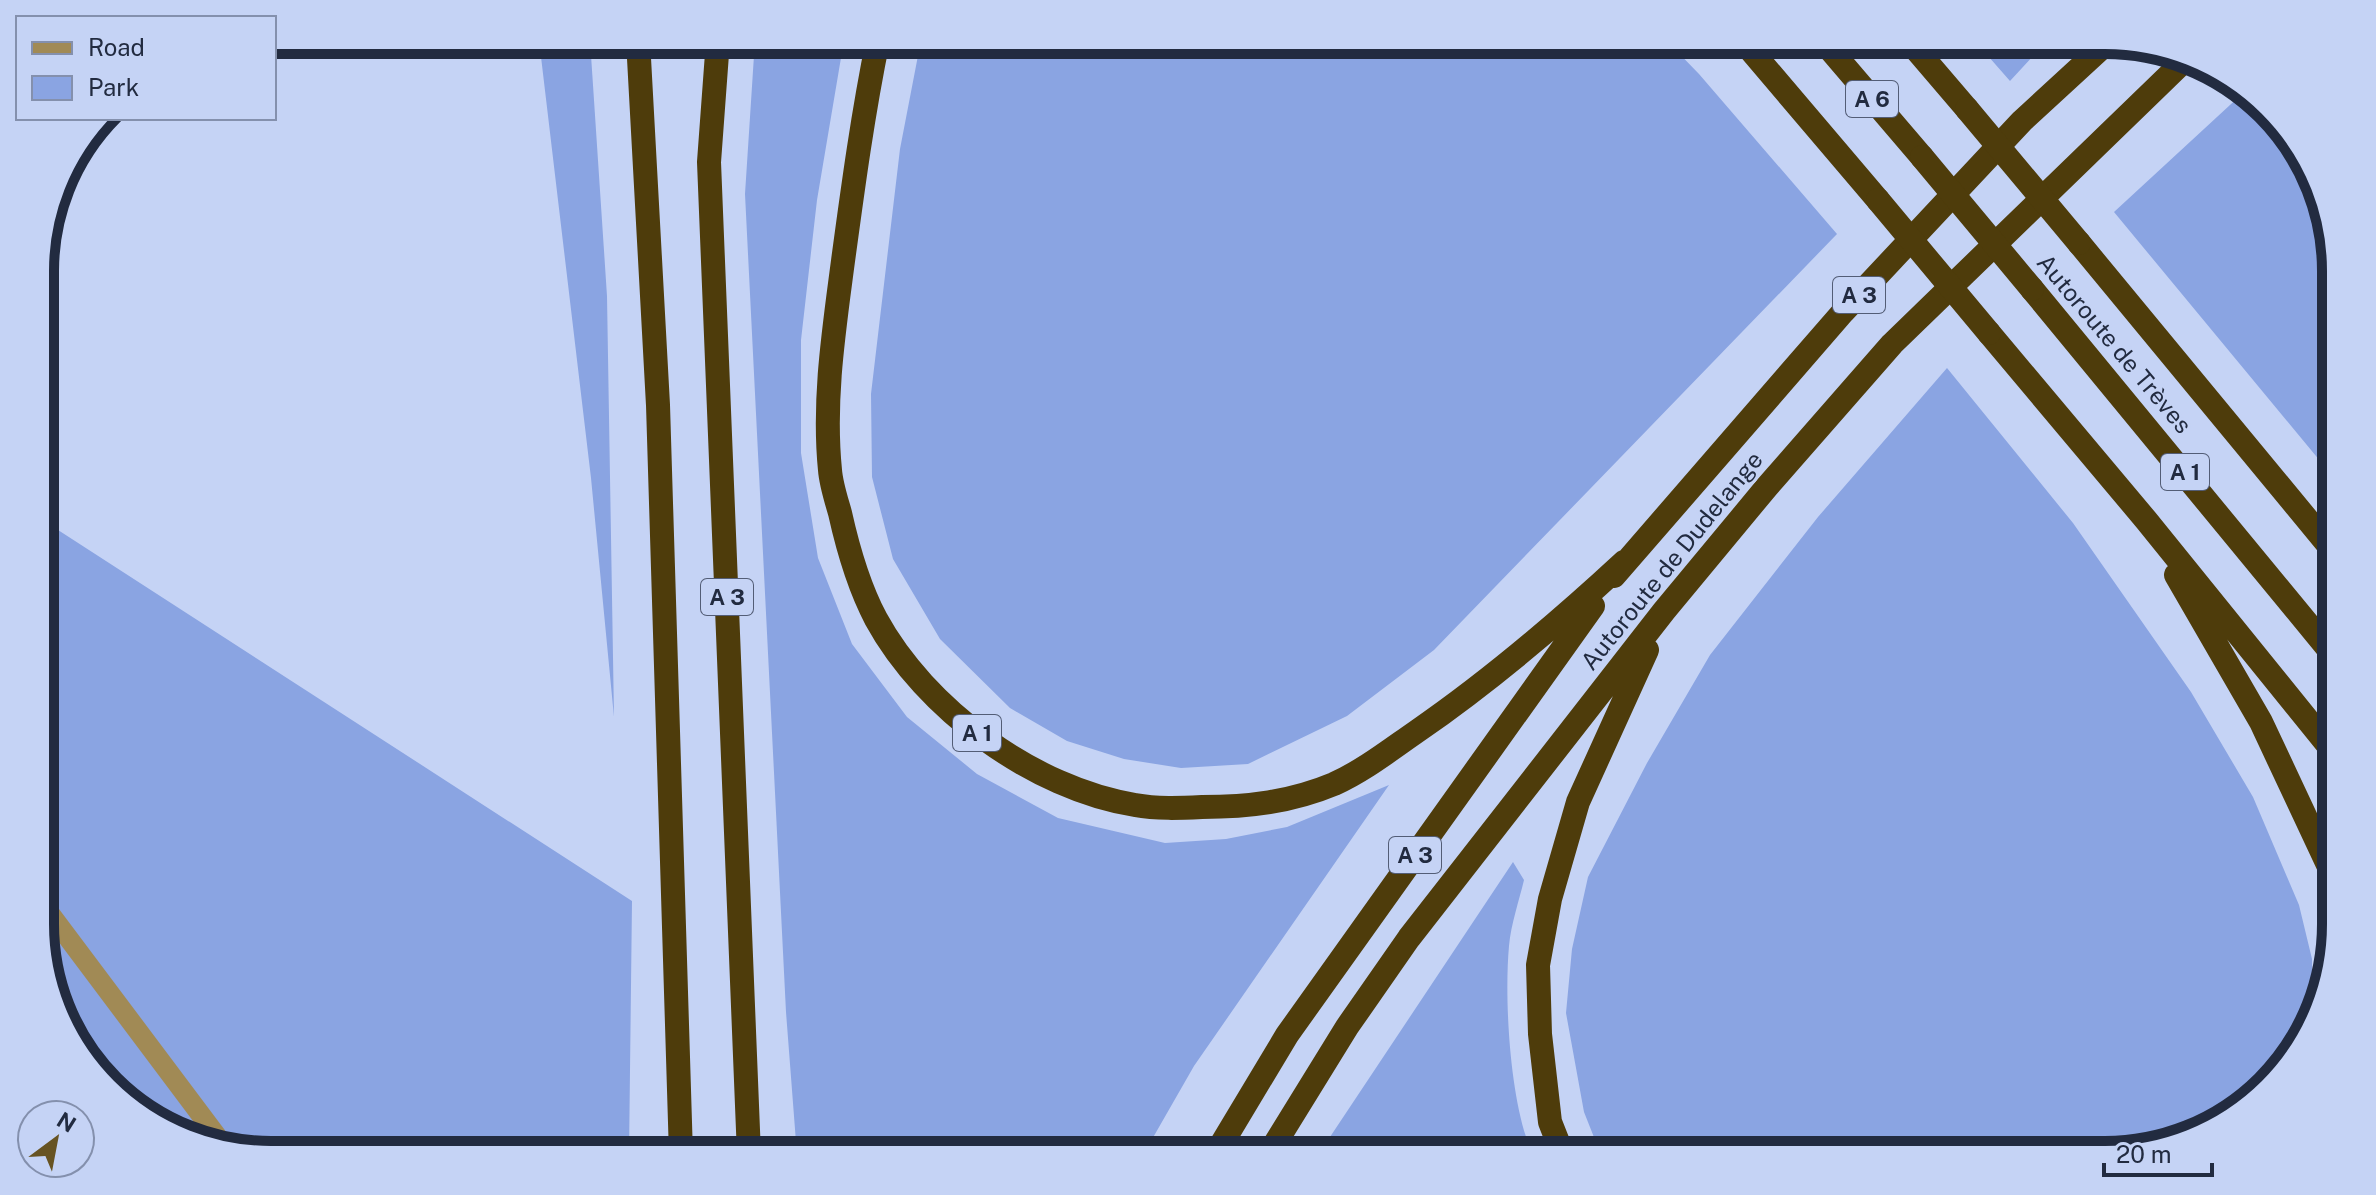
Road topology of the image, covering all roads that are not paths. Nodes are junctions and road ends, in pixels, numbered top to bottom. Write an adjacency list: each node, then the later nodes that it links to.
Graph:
1 (639, 54): 20 (highway)
2 (717, 54): 21 (highway, A 3)
3 (875, 54): 13 (highway, A 1)
4 (1755, 54): 11 (highway, A 1, bridge)
5 (1834, 54): 10 (highway, A 6, bridge)
6 (1920, 54): 9 (highway, A 6, bridge)
7 (2095, 54): 13 (highway, Autoroute de Dudelange / A 3)
8 (2177, 67): 14 (highway, Autoroute de Dudelange / A 3)
9 (2017, 168): 12 (highway, Autoroute de Trèves / A 1, bridge)
10 (1971, 217): 15 (highway, Autoroute de Trèves / A 1, bridge)
11 (2146, 520): 16 (highway, A 1); 17 (highway)
12 (2322, 537)
13 (1624, 562): 22 (highway, Autoroute de Dudelange / A 3)
14 (1664, 611): 23 (highway, Autoroute de Dudelange / A 3); 24 (highway, A 3)
15 (2322, 641)
16 (2322, 738)
17 (2322, 852)
18 (54, 919): 19 (street)
19 (215, 1134)
20 (681, 1141)
21 (748, 1141)
22 (1223, 1141)
23 (1277, 1141)
24 (1557, 1141)

